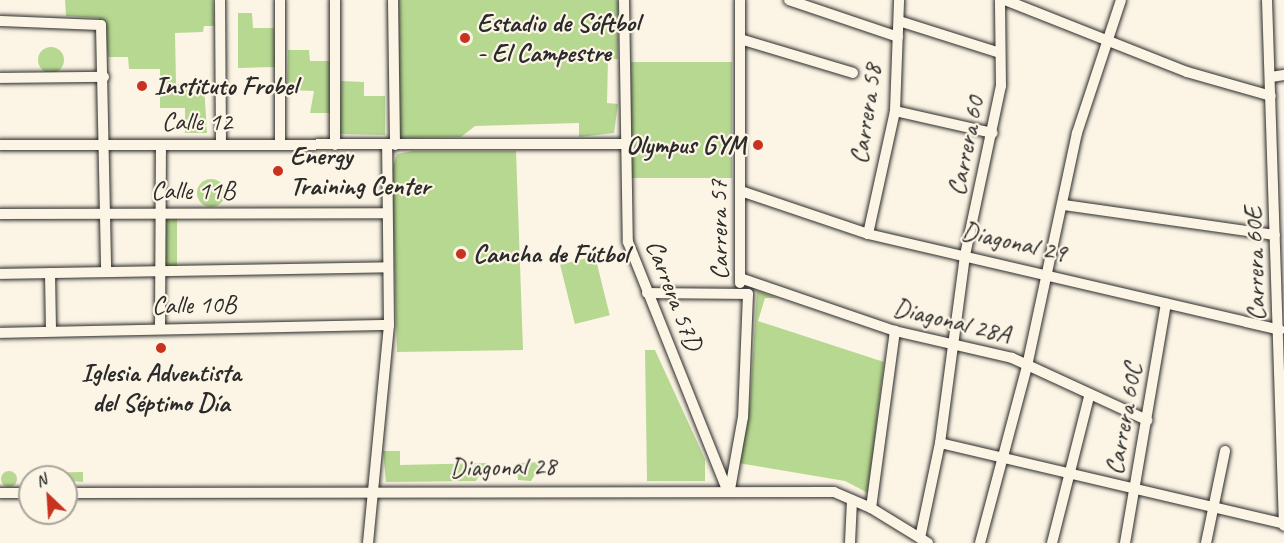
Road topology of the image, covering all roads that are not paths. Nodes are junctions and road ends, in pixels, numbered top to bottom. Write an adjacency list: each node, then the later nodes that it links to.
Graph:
1 (220, 0): 31 (street)
2 (280, 0): 32 (street)
3 (335, 0): 33 (street)
4 (393, 0): 34 (street)
5 (624, 0): 27 (street, Carrera 57D)
6 (740, 0): 16 (street, Carrera 57)
7 (789, 0): 15 (street)
8 (899, 0): 14 (street, Carrera 58)
9 (1000, 0): 18 (street, Carrera 60)
10 (1005, 0): 17 (street)
11 (1122, 0): 17 (street)
12 (1266, 0): 22 (street, Carrera 60E)
13 (0, 21): 21 (street)
14 (899, 21): 15 (street, Carrera 58); 18 (street)
15 (898, 37): 25 (street, Carrera 58)
16 (740, 39): 19 (street); 35 (street, Carrera 57)
17 (1109, 41): 24 (street); 36 (street)
18 (1000, 53): 26 (street, Carrera 60)
19 (853, 72)
20 (1284, 75): 22 (street)
21 (104, 77): 23 (street); 29 (street)
22 (1271, 77): 24 (street, Carrera 60E)
23 (0, 78)
24 (1271, 96): 42 (street, Carrera 60E)
25 (895, 111): 26 (street); 41 (street, Carrera 58)
26 (993, 133): 43 (street, Carrera 60)
27 (624, 144): 34 (street, Calle 12); 53 (street, Carrera 57D)
28 (0, 145): 29 (street, Calle 12)
29 (105, 145): 30 (street, Calle 12); 37 (street)
30 (161, 145): 31 (street, Calle 12); 40 (street)
31 (221, 145): 32 (street, Calle 12)
32 (280, 145): 33 (street, Calle 12)
33 (335, 145): 34 (street, Calle 12)
34 (391, 145): 38 (street)
35 (741, 191): 41 (street, Diagonal 29); 51 (street, Carrera 57)
36 (1064, 205): 42 (street); 48 (street)
37 (106, 213): 39 (street, Calle 11B); 40 (street, Calle 11B); 46 (street)
38 (386, 213): 40 (street, Calle 11B); 45 (street)
39 (0, 214)
40 (161, 214): 47 (street)
41 (868, 234): 43 (street, Diagonal 29)
42 (1275, 235): 44 (street, Carrera 60E)
43 (965, 255): 48 (street, Diagonal 29); 61 (street, Carrera 60)
44 (1281, 265): 57 (street, Carrera 60E)
45 (387, 267): 47 (street); 55 (street)
46 (106, 272): 47 (street); 49 (street)
47 (160, 272): 56 (street)
48 (1049, 272): 54 (street, Diagonal 29); 62 (street)
49 (50, 273): 50 (street); 58 (street)
50 (0, 274)
51 (740, 278): 52 (street, Carrera 57); 59 (street, Diagonal 28A)
52 (740, 292): 53 (street); 69 (street, Carrera 57)
53 (647, 293): 69 (street, Carrera 57D)
54 (1166, 303): 57 (street, Diagonal 29); 64 (street, Carrera 60C)
55 (389, 325): 56 (street, Calle 10B); 71 (street)
56 (160, 328): 58 (street, Calle 10B)
57 (1280, 330): 78 (street, Carrera 60E)
58 (51, 331): 60 (street, Calle 10B)
59 (896, 331): 61 (street, Diagonal 28A); 76 (street)
60 (0, 333)
61 (953, 342): 62 (street, Diagonal 28A); 65 (street, Carrera 60)
62 (1027, 366): 63 (street, Diagonal 28A); 67 (street)
63 (1089, 397): 64 (street, Diagonal 28A); 68 (street)
64 (1147, 420): 70 (street, Carrera 60C)
65 (940, 442): 67 (street); 79 (street, Carrera 60)
66 (1226, 451): 77 (street)
67 (1004, 459): 68 (street); 82 (street)
68 (1069, 473): 70 (street); 83 (street)
69 (728, 489): 71 (street, Diagonal 28); 75 (street, Diagonal 28)
70 (1134, 490): 77 (street); 84 (street, Carrera 60C)
71 (371, 491): 74 (street, Diagonal 28); 80 (street)
72 (0, 493): 73 (street)
73 (18, 493)
74 (78, 493)
75 (852, 500): 76 (street, Diagonal 28); 81 (street)
76 (871, 508): 79 (street, Diagonal 28)
77 (1216, 511): 78 (street); 85 (street)
78 (1284, 525)
79 (920, 540)
80 (368, 543)
81 (850, 543)
82 (980, 543)
83 (1052, 543)
84 (1125, 543)
85 (1206, 543)

